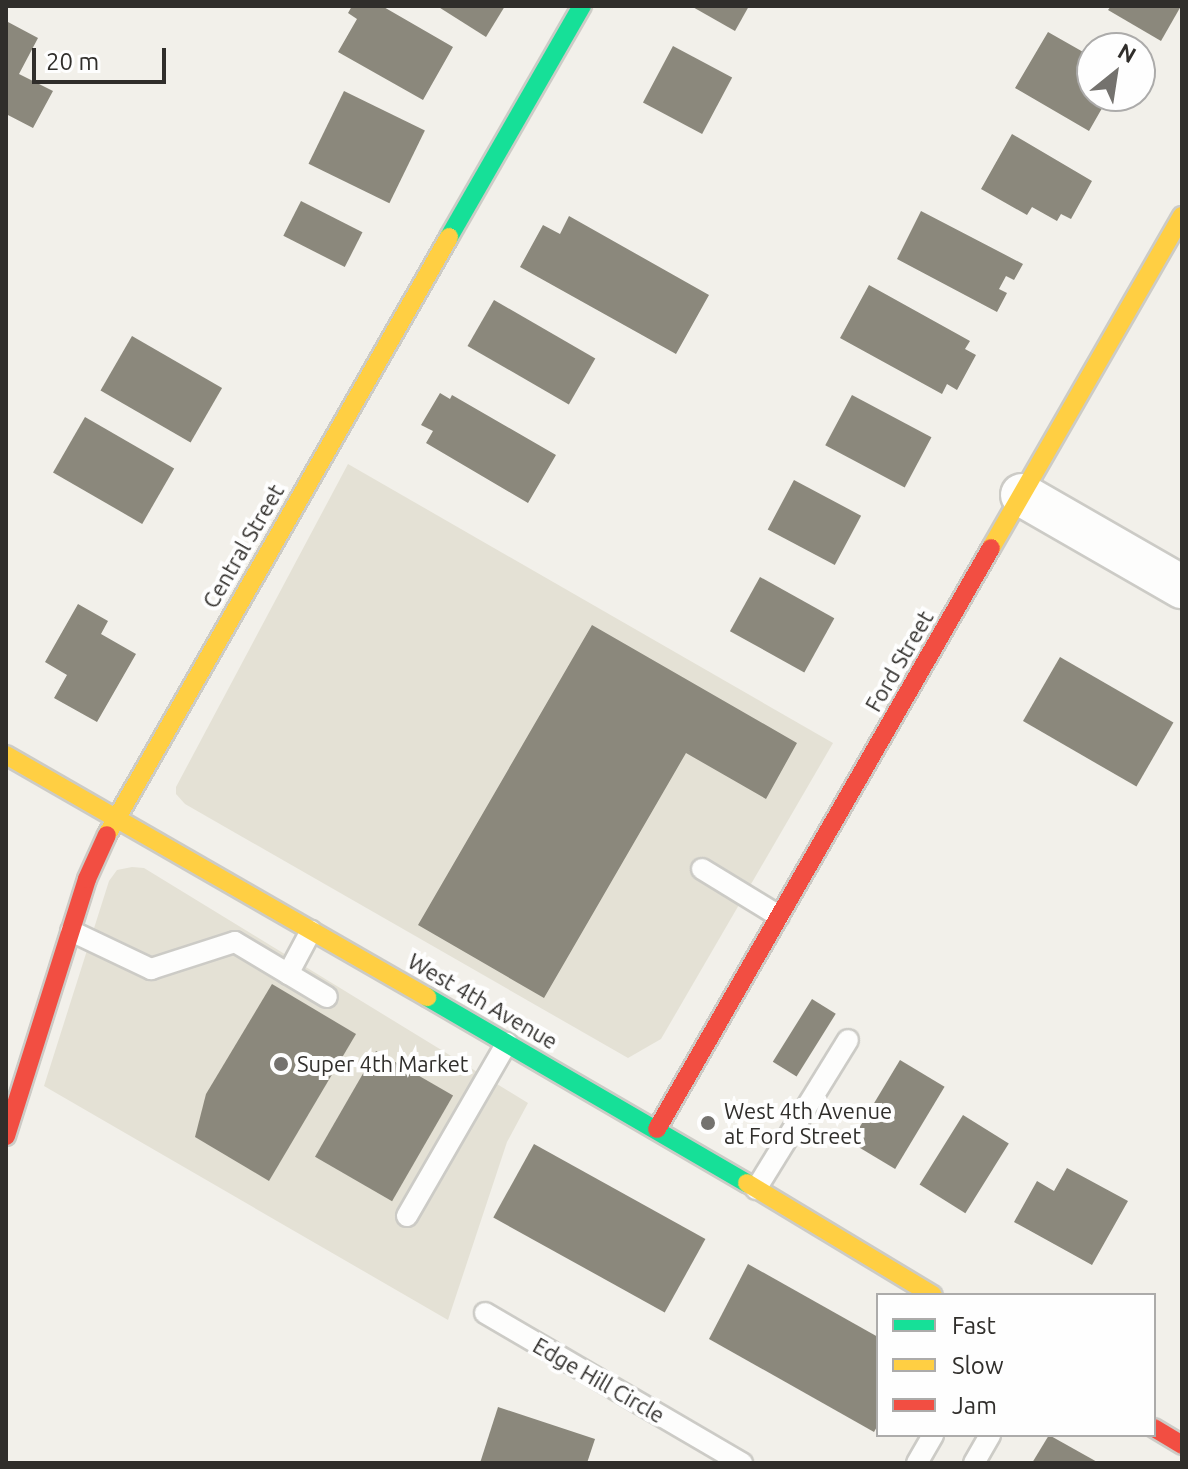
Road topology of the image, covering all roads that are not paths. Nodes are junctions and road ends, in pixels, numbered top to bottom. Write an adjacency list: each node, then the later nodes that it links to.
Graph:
1 (582, 6): 6 (street, Central Street)
2 (1182, 216): 3 (street, Ford Street)
3 (1022, 495): 4 (street); 8 (street, Ford Street)
4 (1182, 587)
5 (6, 755): 6 (street, West 4th Avenue)
6 (115, 816): 9 (street, Central Street); 10 (street, West 4th Avenue)
7 (702, 869): 8 (lane)
8 (779, 916): 15 (street, Ford Street)
9 (71, 931): 11 (lane); 16 (street, Central Street)
10 (311, 931): 11 (lane); 14 (street, West 4th Avenue)
11 (288, 974): 12 (lane)
12 (327, 997)
13 (848, 1040): 17 (lane)
14 (507, 1043): 15 (street, West 4th Avenue); 18 (lane)
15 (657, 1129): 17 (street, West 4th Avenue)
16 (6, 1136)
17 (756, 1189): 19 (street, West 4th Avenue)
18 (407, 1216)
19 (930, 1293)
20 (485, 1313): 25 (lane, Edge Hill Circle)
21 (1156, 1429): 24 (street)
22 (932, 1437): 27 (lane)
23 (989, 1437): 28 (lane)
24 (1182, 1445)
25 (710, 1454): 26 (lane, Edge Hill Circle)
26 (742, 1463)
27 (917, 1463)
28 (974, 1463)

